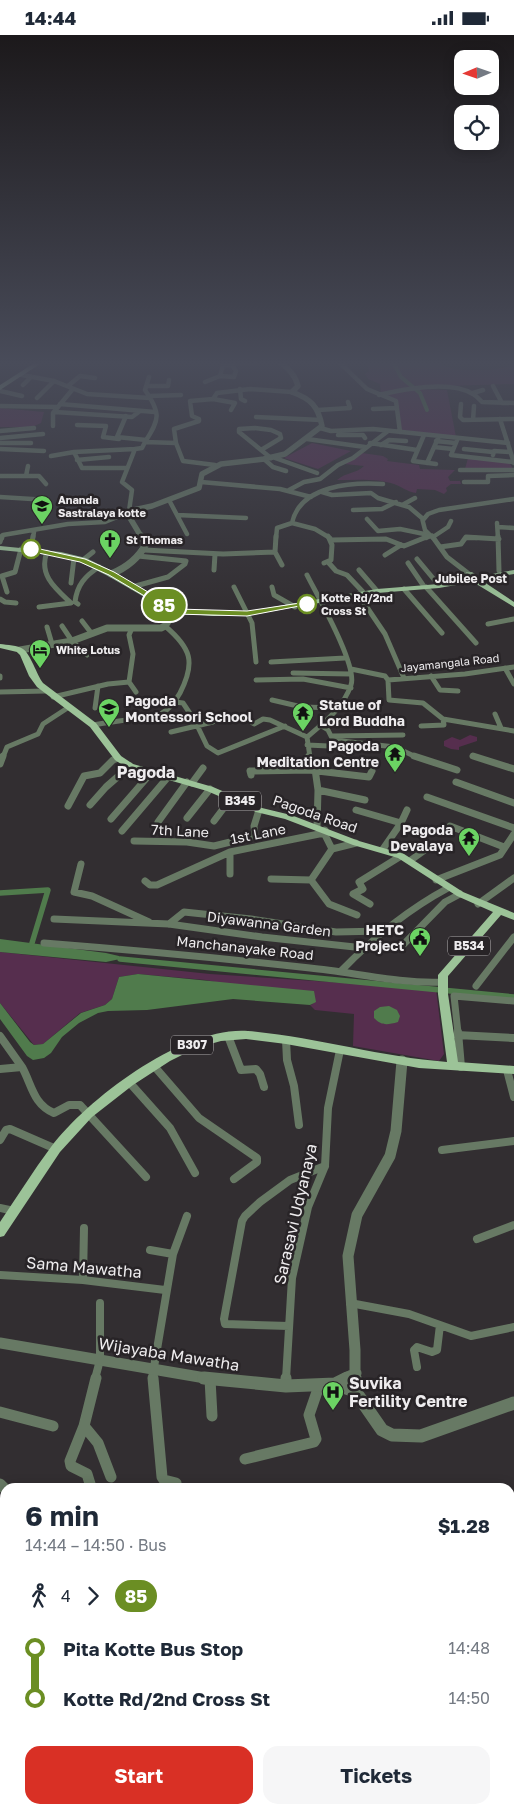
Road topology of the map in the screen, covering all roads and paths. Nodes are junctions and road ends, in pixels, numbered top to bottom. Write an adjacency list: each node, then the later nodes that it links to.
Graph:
1 (144, 445): 17 (street)
2 (177, 445): 38 (street)
3 (255, 445): 19 (street)
4 (269, 445): 19 (street)
5 (299, 445): 30 (street)
6 (350, 445): 13 (street)
7 (368, 445): 13 (street)
8 (381, 445): 14 (street)
9 (419, 445): 23 (street)
10 (467, 445): 18 (street)
11 (510, 445): 21 (street)
12 (454, 446): 15 (street); 28 (street)
13 (365, 447): 51 (street)
14 (391, 447): 23 (street); 25 (street)
15 (434, 447): 26 (street)
16 (0, 449): 20 (street)
17 (135, 449): 22 (street); 39 (street)
18 (464, 449): 24 (street); 28 (street)
19 (261, 450): 30 (street)
20 (44, 451)
21 (509, 451): 24 (street); 35 (street)
22 (74, 452): 27 (street); 31 (street)
23 (416, 452): 26 (street); 34 (street)
24 (493, 452): 33 (street)
25 (385, 453)
26 (430, 455): 34 (street)
27 (51, 456)
28 (459, 456): 33 (street)
29 (109, 457): 31 (street)
30 (273, 458): 32 (street); 43 (street)
31 (77, 459): 39 (street)
32 (264, 459): 38 (street); 42 (street)
33 (491, 460): 35 (street)
34 (427, 463): 36 (street)
35 (513, 463)
36 (436, 464)
37 (28, 465): 46 (street)
38 (215, 465): 47 (street)
39 (127, 468): 62 (street)
40 (460, 470): 41 (street)
41 (514, 470)
42 (286, 471)
43 (317, 473)
44 (514, 475): 48 (street)
45 (0, 476): 46 (street)
46 (26, 476): 49 (street)
47 (201, 482): 51 (street); 58 (street)
48 (464, 482)
49 (46, 484)
50 (383, 484): 52 (street)
51 (289, 489): 54 (street)
52 (322, 492): 54 (street); 59 (street)
53 (0, 497): 57 (street)
54 (311, 497): 69 (street)
55 (415, 498): 60 (street)
56 (514, 499): 66 (street)
57 (48, 500)
58 (169, 500): 62 (street); 63 (street)
59 (396, 502): 60 (street); 61 (street)
60 (404, 504): 66 (street)
61 (353, 510)
62 (128, 512): 72 (street); 83 (street)
63 (177, 515): 64 (street); 73 (street)
64 (246, 518)
65 (367, 519): 71 (street)
66 (423, 520): 74 (street)
67 (396, 521): 71 (street)
68 (451, 521): 74 (street)
69 (292, 523): 76 (street); 86 (street)
70 (514, 528): 75 (street)
71 (400, 529): 74 (street)
72 (34, 532): 77 (street); 82 (street)
73 (187, 534)
74 (431, 536): 78 (street); 79 (street)
75 (499, 539): 79 (street); 99 (street)
76 (331, 540): 78 (street); 114 (street)
77 (0, 541)
78 (400, 545): 88 (street)
79 (440, 547): 102 (street)
80 (0, 548): 81 (main road)
81 (21, 549): 82 (main road); 113 (street)
82 (31, 549): 84 (main road)
83 (144, 550): 87 (street); 89 (street)
84 (47, 552): 90 (main road); 120 (street)
85 (93, 552): 92 (street)
86 (275, 552): 87 (street); 94 (street)
87 (215, 554): 96 (street)
88 (384, 555)
89 (138, 556): 100 (street); 107 (street)
90 (74, 558): 92 (main road); 104 (street)
91 (417, 559): 105 (street)
92 (82, 560): 95 (main road)
93 (408, 563): 106 (street)
94 (282, 565)
95 (99, 567): 100 (main road); 118 (street)
96 (214, 570)
97 (359, 570): 112 (street)
98 (513, 570): 99 (main road); 102 (main road)
99 (499, 571): 102 (main road)
100 (111, 574): 107 (main road)
101 (306, 575): 116 (street)
102 (473, 577): 103 (main road); 105 (main road); 110 (main road); 119 (main road)
103 (461, 582): 106 (main road); 110 (main road)
104 (71, 583)
105 (437, 583): 106 (main road)
106 (424, 586): 111 (main road); 134 (street)
107 (132, 587): 122 (main road)
108 (234, 587): 123 (street)
109 (272, 587): 121 (street)
110 (485, 587): 119 (main road)
111 (407, 588): 112 (main road); 131 (street)
112 (377, 591): 114 (main road)
113 (7, 592)
114 (361, 594): 116 (main road); 147 (street)
115 (0, 599): 117 (street)
116 (321, 602): 121 (main road); 139 (street)
117 (16, 603)
118 (78, 604)
119 (514, 605)
120 (39, 607)
121 (295, 607): 123 (main road)
122 (175, 611): 123 (main road); 128 (street)
123 (250, 613): 140 (street)
124 (514, 619): 126 (street)
125 (82, 621): 132 (street)
126 (488, 624)
127 (62, 626): 133 (street)
128 (165, 626): 130 (street); 159 (street)
129 (47, 627): 135 (street)
130 (132, 628): 132 (street); 150 (street)
131 (442, 633)
132 (92, 634): 133 (street)
133 (72, 641): 135 (street); 138 (street)
134 (476, 643)
135 (52, 644): 137 (street)
136 (0, 646): 137 (main road)
137 (20, 650): 157 (main road, Pagoda Road / B345)
138 (87, 655)
139 (345, 658): 141 (street); 144 (street)
140 (256, 662)
141 (271, 662)
142 (514, 667): 143 (street, Jayamangala Road)
143 (505, 668): 146 (street, Jayamangala Road); 151 (street)
144 (351, 672): 145 (street); 149 (street); 153 (street)
145 (293, 673)
146 (431, 676): 147 (street, Jayamangala Road); 154 (street)
147 (404, 678): 149 (street, Jayamangala Road)
148 (256, 680): 153 (street)
149 (388, 680): 165 (street)
150 (129, 682): 152 (street); 156 (street)
151 (514, 684)
152 (98, 686): 157 (street); 161 (street)
153 (351, 688): 162 (street)
154 (458, 691)
155 (0, 692): 157 (street)
156 (136, 692)
157 (50, 694): 160 (main road, Pagoda Road / B345)
158 (272, 700): 162 (street)
159 (175, 702): 167 (street); 168 (street)
160 (68, 707): 167 (main road, Pagoda Road / B345); 179 (street)
161 (95, 708)
162 (339, 708): 169 (street)
163 (495, 714): 172 (street)
164 (243, 717): 170 (street)
165 (444, 719): 171 (street); 172 (street)
166 (213, 723): 168 (street)
167 (93, 725): 181 (main road, Pagoda Road / B345)
168 (198, 725): 170 (street); 174 (street)
169 (320, 725): 176 (street); 177 (street)
170 (285, 726): 176 (street)
171 (421, 726)
172 (501, 728): 173 (street)
173 (514, 731)
174 (171, 732)
175 (402, 735): 177 (street)
176 (307, 737): 178 (street)
177 (332, 738): 178 (street); 187 (street)
178 (307, 745): 185 (street)
179 (3, 747): 182 (street)
180 (473, 756): 186 (street)
181 (118, 758): 183 (main road, Pagoda Road / B345); 201 (street)
182 (0, 765)
183 (130, 766): 189 (main road, Pagoda Road / B345); 200 (street)
184 (203, 768): 193 (street)
185 (315, 769): 188 (street); 190 (street); 195 (street)
186 (514, 769)
187 (457, 770)
188 (372, 771)
189 (151, 773): 191 (main road, Pagoda Road / B345); 206 (street)
190 (251, 775)
191 (168, 777): 193 (main road, Pagoda Road / B345); 213 (street)
192 (456, 782): 199 (street)
193 (190, 783): 194 (main road, Pagoda Road / B345); 208 (street)
194 (210, 789): 196 (main road, Pagoda Road / B345); 205 (street)
195 (318, 790): 198 (street); 212 (street)
196 (232, 797): 202 (main road, Pagoda Road / B345); 207 (street)
197 (426, 797): 211 (street)
198 (365, 800)
199 (514, 803)
200 (90, 805)
201 (68, 806)
202 (259, 810): 212 (main road, Pagoda Road / B345); 215 (street, 7th Lane)
203 (356, 810): 209 (street)
204 (407, 810): 209 (street)
205 (186, 818)
206 (111, 819)
207 (214, 821)
208 (158, 822)
209 (401, 823): 220 (street)
210 (450, 826): 218 (street)
211 (514, 828)
212 (322, 830): 216 (main road, Pagoda Road / B345); 219 (street); 221 (street, 1st Lane)
213 (122, 831)
214 (514, 834): 218 (street)
215 (134, 841)
216 (356, 843): 219 (street); 220 (main road, Pagoda Road / B345)
217 (429, 847): 223 (street)
218 (504, 847): 229 (street)
219 (332, 849): 228 (street)
220 (383, 849): 222 (main road, Pagoda Road / B345)
221 (230, 852): 225 (street); 230 (street, 1st Lane)
222 (401, 856): 223 (main road, Pagoda Road / B345); 233 (street)
223 (411, 860): 229 (main road, Pagoda Road / B345)
224 (81, 864): 239 (street)
225 (230, 874)
226 (514, 878): 234 (street)
227 (271, 879): 228 (street)
228 (311, 880): 236 (street)
229 (436, 880): 231 (main road, Pagoda Road / B345)
230 (145, 881)
231 (448, 888): 232 (main road, Pagoda Road / B345); 241 (street)
232 (460, 895): 234 (main road, Pagoda Road / B345); 244 (street, Diyawanna Garden)
233 (370, 903)
234 (478, 903): 235 (main road, Pagoda Road / B345)
235 (499, 912): 237 (main road, Pagoda Road / B345); 247 (main road, B534)
236 (357, 915)
237 (514, 917)
238 (54, 919): 239 (street, Diyawanna Garden)
239 (154, 924): 240 (street, Diyawanna Garden)
240 (169, 925): 241 (street); 244 (street, Diyawanna Garden)
241 (383, 931): 244 (street)
242 (514, 937): 246 (street)
243 (44, 943): 245 (street, Manchanayake Road)
244 (364, 948): 245 (street)
245 (341, 971): 247 (street, Manchanayake Road)
246 (476, 987)
247 (442, 988): 258 (main road)
248 (514, 1001): 249 (street)
249 (457, 1035): 252 (street); 258 (street)
250 (0, 1036): 257 (street)
251 (228, 1036): 253 (main road, B307); 256 (main road, B307); 262 (street)
252 (512, 1038)
253 (286, 1040): 254 (main road, B307); 265 (street)
254 (340, 1049): 255 (main road, B307); 270 (street, Sarasavi Udyanaya)
255 (402, 1061): 258 (main road, B307); 287 (street)
256 (154, 1066): 261 (main road, B307); 273 (street)
257 (22, 1067): 259 (street); 264 (street)
258 (457, 1067): 260 (main road, B307)
259 (0, 1069)
260 (510, 1070): 263 (street)
261 (129, 1083): 264 (main road, B307); 271 (street)
262 (264, 1087)
263 (514, 1097)
264 (88, 1114): 268 (main road, B307); 272 (street)
265 (299, 1125)
266 (0, 1140): 268 (street)
267 (514, 1141): 269 (street)
268 (56, 1149): 275 (main road, B307)
269 (442, 1150)
270 (325, 1166): 289 (street, Sarasavi Udyanaya); 289 (street)
271 (195, 1173)
272 (146, 1177)
273 (234, 1179)
274 (0, 1208): 275 (street)
275 (14, 1211): 279 (main road, B307)
276 (187, 1216): 282 (street)
277 (514, 1225): 280 (street)
278 (84, 1228): 284 (street)
279 (0, 1232)
280 (477, 1239)
281 (150, 1250): 282 (street)
282 (173, 1254): 285 (street)
283 (0, 1275): 284 (street, Sama Mawatha)
284 (83, 1281): 285 (street, Sama Mawatha)
285 (165, 1290): 294 (street)
286 (100, 1303): 292 (street)
287 (350, 1303): 288 (street); 295 (street)
288 (440, 1325): 290 (street); 293 (street)
289 (289, 1326): 298 (street, Sarasavi Udyanaya)
290 (514, 1327)
291 (0, 1343): 292 (street, Wijayaba Mawatha)
292 (100, 1360): 294 (street, Wijayaba Mawatha); 305 (street)
293 (417, 1367)
294 (153, 1368): 296 (street, Wijayaba Mawatha); 309 (street)
295 (356, 1373): 297 (street); 300 (street)
296 (210, 1379): 298 (street, Wijayaba Mawatha); 303 (street)
297 (335, 1385): 299 (street, Wijayaba Mawatha); 300 (street)
298 (286, 1386): 299 (street, Wijayaba Mawatha)
299 (319, 1386): 306 (street)
300 (355, 1391): 301 (street)
301 (514, 1403)
302 (0, 1412): 304 (street)
303 (212, 1416)
304 (52, 1426)
305 (84, 1426): 307 (street); 308 (street)
306 (245, 1459)
307 (110, 1477)
308 (89, 1483)
309 (176, 1483)

